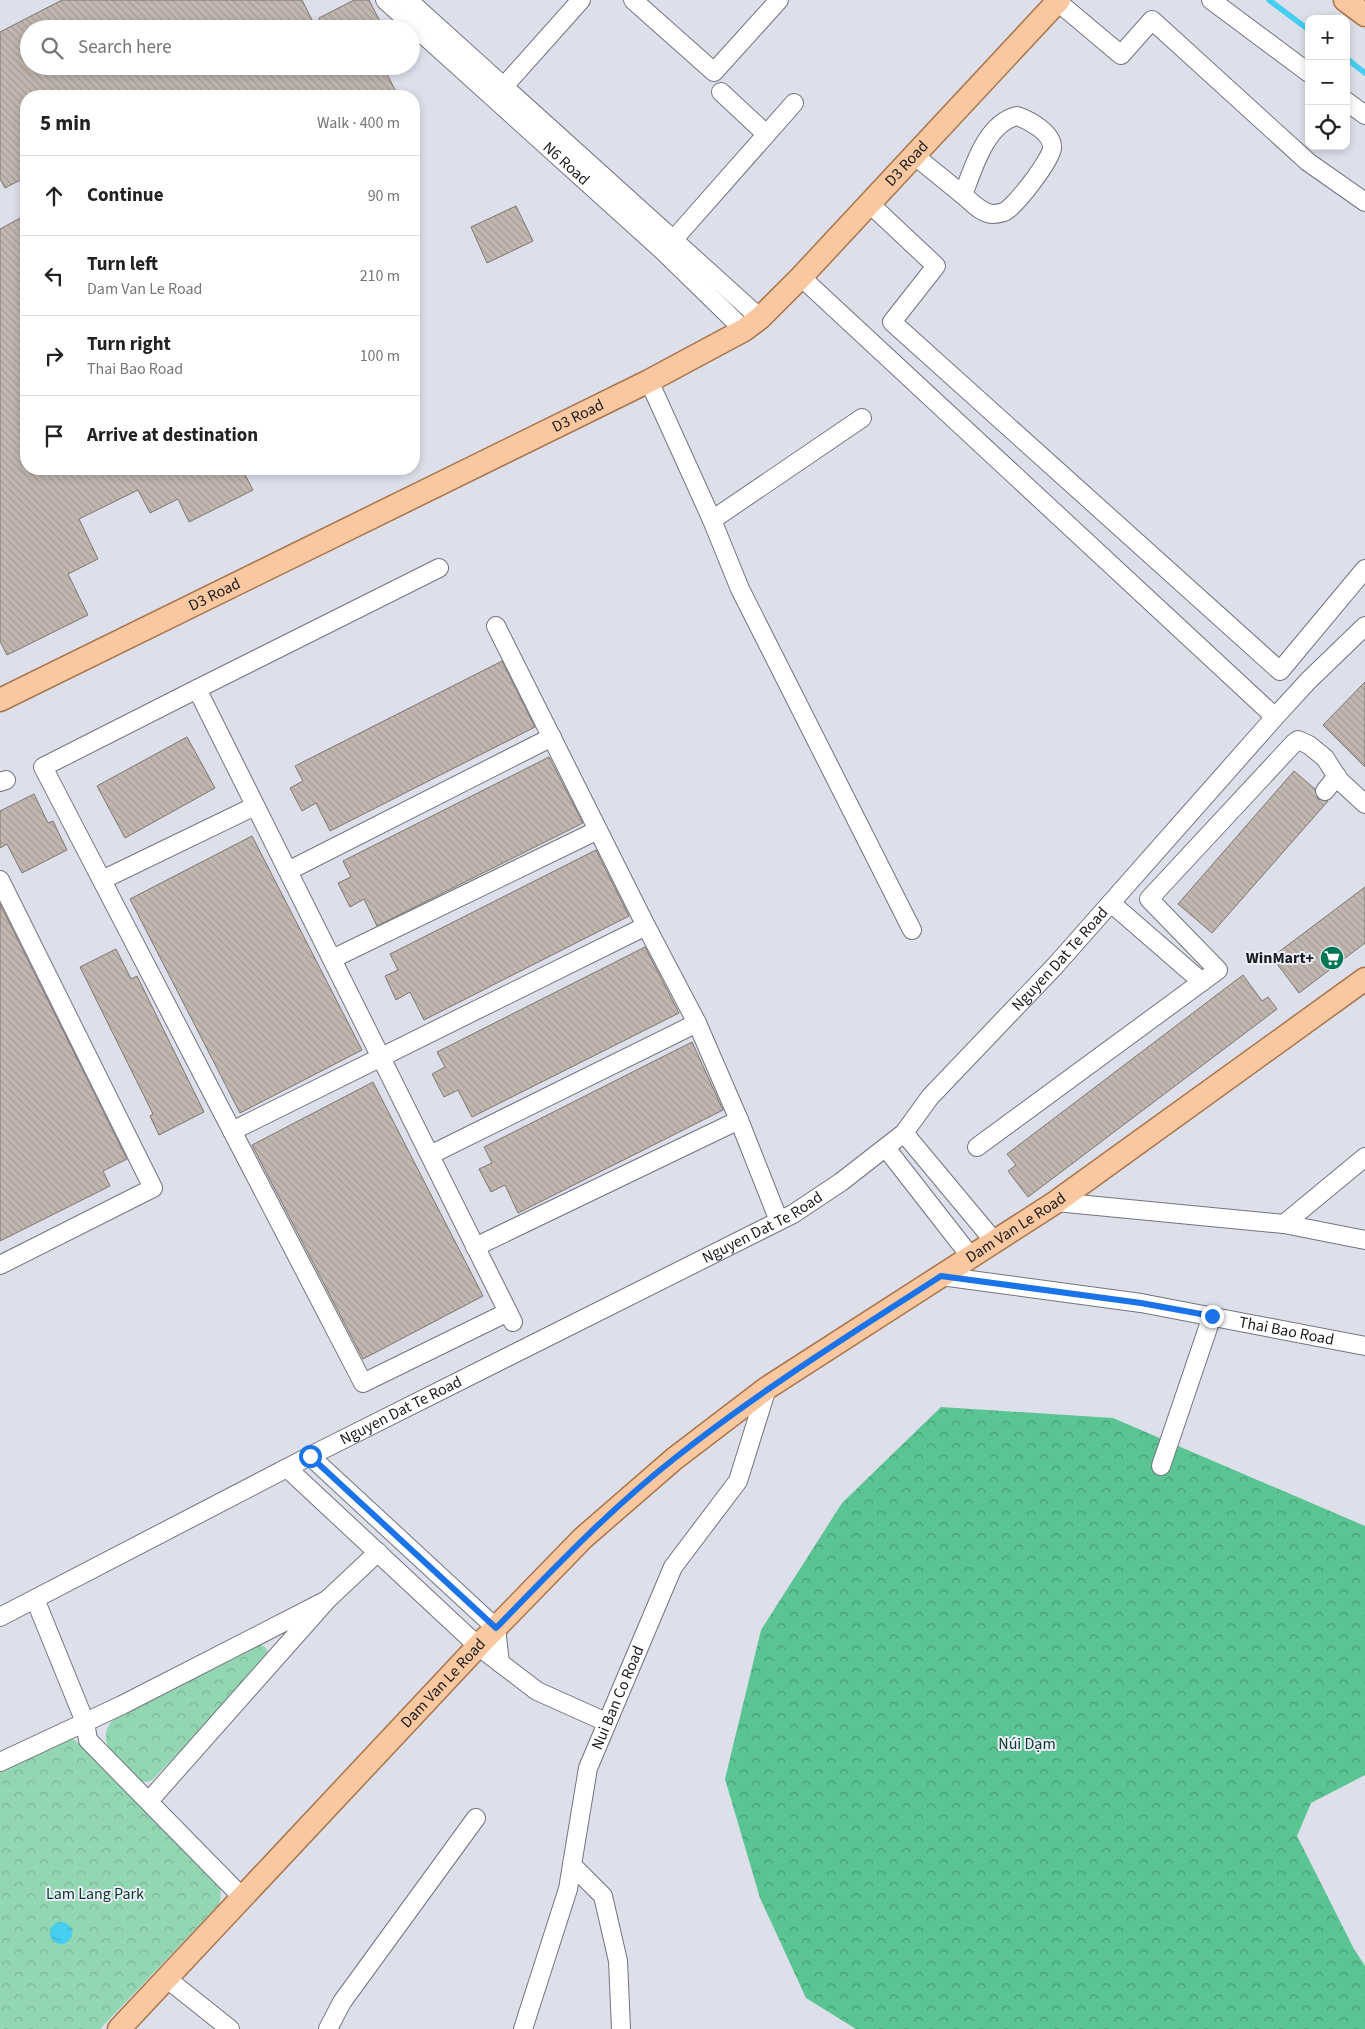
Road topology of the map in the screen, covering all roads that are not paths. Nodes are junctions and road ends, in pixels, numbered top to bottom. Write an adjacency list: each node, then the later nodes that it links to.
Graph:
1 (385, 0): 10 (street, N6 Road)
2 (408, 0): 14 (street, N6 Road)
3 (581, 0): 14 (street)
4 (633, 0): 5 (street)
5 (779, 0)
6 (1211, 0): 12 (street)
7 (1345, 0): 9 (main road)
8 (1058, 1): 19 (main road, D3 Road); 21 (street)
9 (1365, 15)
10 (410, 20)
11 (420, 29): 14 (street, N6 Road)
12 (1305, 70)
13 (721, 92): 18 (street)
14 (499, 93): 23 (street, N6 Road)
15 (794, 103): 18 (street)
16 (1350, 104): 17 (street)
17 (1365, 115)
18 (766, 134): 23 (street)
19 (915, 156): 20 (street); 22 (main road, D3 Road)
20 (963, 195): 20 (street)
21 (1365, 202)
22 (870, 204): 24 (main road, D3 Road); 30 (street)
23 (668, 245): 25 (street, N6 Road)
24 (801, 277): 25 (main road, D3 Road); 35 (street)
25 (752, 324): 26 (main road, D3 Road)
26 (649, 381): 28 (street); 34 (main road, D3 Road)
27 (862, 418): 28 (street)
28 (712, 520): 47 (street)
29 (439, 568): 33 (street)
30 (1365, 569)
31 (496, 626): 36 (street)
32 (1365, 626): 35 (street, Nguyen Dat Te Road)
33 (198, 689): 40 (street); 44 (street)
34 (0, 700)
35 (1275, 717): 45 (street, Nguyen Dat Te Road)
36 (552, 737): 41 (street); 42 (street)
37 (1337, 776): 38 (street); 39 (street); 50 (street)
38 (1325, 791)
39 (1365, 804)
40 (255, 806): 42 (street); 44 (street)
41 (598, 830): 46 (street); 48 (street)
42 (288, 871): 48 (street)
43 (0, 880): 67 (street)
44 (102, 880): 54 (street)
45 (1111, 903): 50 (street); 55 (street, Nguyen Dat Te Road)
46 (646, 926): 51 (street); 52 (street)
47 (912, 930)
48 (332, 959): 52 (street)
49 (1365, 978): 60 (main road, Dam Van Le Road)
50 (1202, 982): 56 (street)
51 (697, 1023): 53 (street); 58 (street)
52 (381, 1058): 54 (street); 58 (street)
53 (739, 1120): 61 (street); 65 (street)
54 (232, 1131): 65 (street)
55 (904, 1133): 57 (street, Nguyen Dat Te Road); 64 (street)
56 (977, 1147)
57 (886, 1148): 61 (street, Nguyen Dat Te Road); 66 (street)
58 (430, 1155): 65 (street)
59 (1365, 1157): 62 (street)
60 (1056, 1202): 62 (street); 64 (main road, Dam Van Le Road)
61 (779, 1222): 72 (street, Nguyen Dat Te Road)
62 (1284, 1224): 63 (street)
63 (1365, 1240)
64 (994, 1241): 66 (main road, Dam Van Le Road)
65 (475, 1247)
66 (971, 1256): 68 (main road, Dam Van Le Road)
67 (0, 1265)
68 (941, 1276): 69 (street, Thai Bao Road); 71 (main road, Dam Van Le Road)
69 (1212, 1316): 70 (street, Thai Bao Road); 73 (street)
70 (1365, 1346)
71 (767, 1388): 79 (main road, Dam Van Le Road); 83 (street, Nui Ban Co Road)
72 (310, 1456): 74 (street, Nguyen Dat Te Road); 79 (street)
73 (1161, 1466)
74 (287, 1468): 75 (street); 76 (street, Nguyen Dat Te Road)
75 (378, 1552): 77 (street); 80 (street)
76 (35, 1599): 78 (street, Nguyen Dat Te Road); 82 (street)
77 (328, 1600): 82 (street); 85 (street)
78 (0, 1617)
79 (496, 1628): 80 (main road, Dam Van Le Road); 81 (street)
80 (478, 1646): 81 (street); 88 (main road, Dam Van Le Road)
81 (500, 1663): 83 (street)
82 (85, 1722): 84 (street); 85 (street)
83 (606, 1722): 87 (street, Nui Ban Co Road)
84 (0, 1762)
85 (148, 1801): 88 (street)
86 (476, 1818): 92 (street)
87 (572, 1865): 93 (street, Nui Ban Co Road); 94 (street)
88 (243, 1898): 89 (main road, Dam Van Le Road)
89 (166, 1978): 90 (main road, Dam Van Le Road); 91 (street)
90 (120, 2029)
91 (230, 2029)
92 (328, 2029)
93 (523, 2029)
94 (621, 2029)

